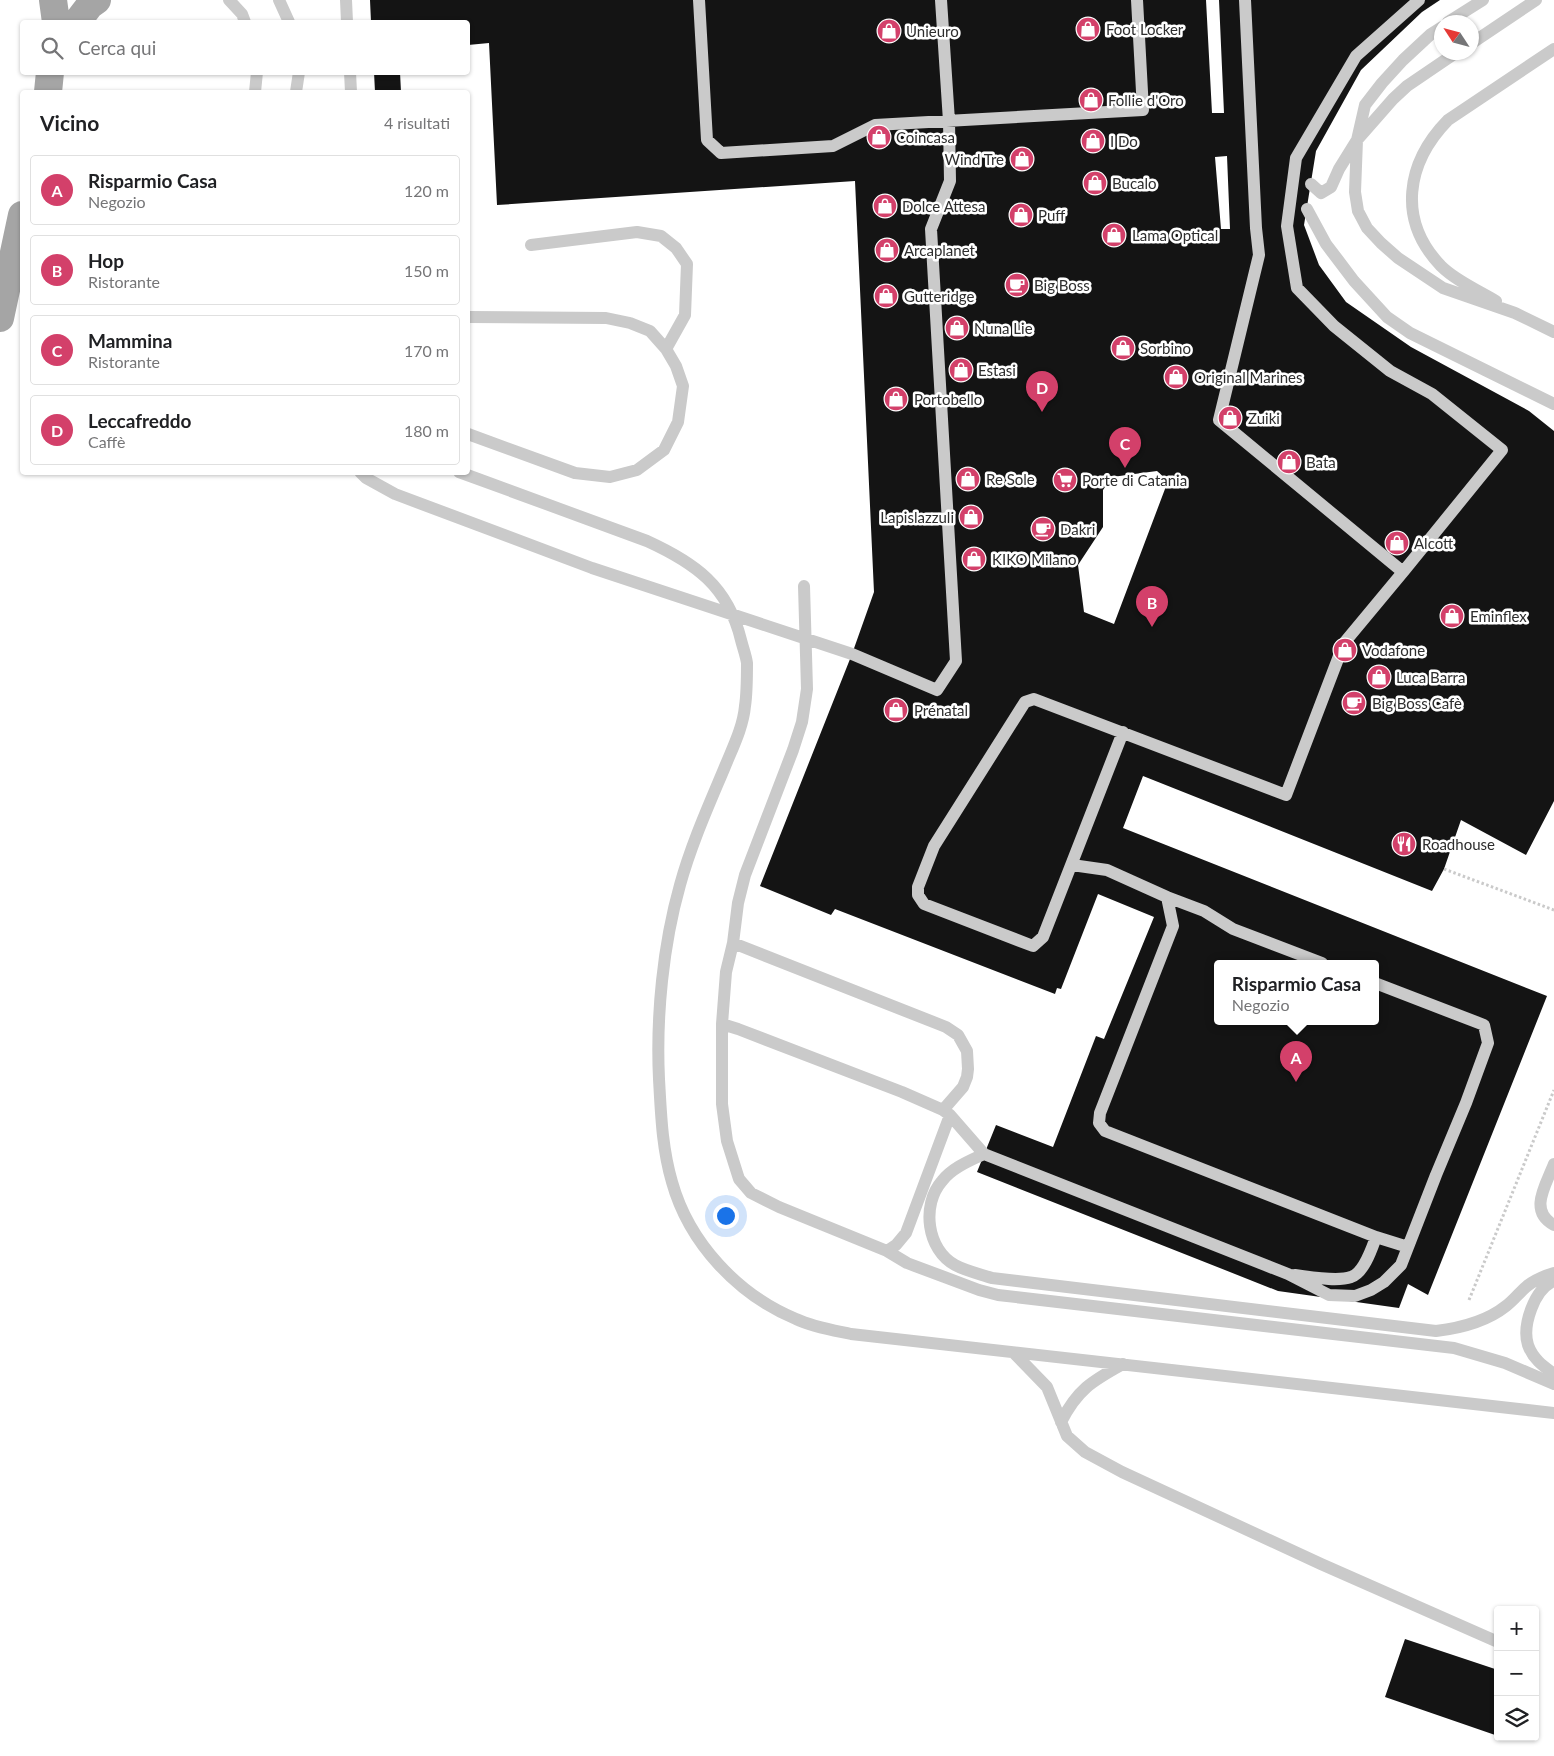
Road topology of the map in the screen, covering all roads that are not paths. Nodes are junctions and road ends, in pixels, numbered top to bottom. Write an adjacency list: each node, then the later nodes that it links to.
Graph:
1 (53, 0): 14 (main road)
2 (97, 0): 15 (main road)
3 (230, 0): 16 (lane)
4 (278, 0): 17 (lane)
5 (346, 0): 18 (lane)
6 (699, 0): 29 (lane)
7 (941, 0): 29 (lane)
8 (1137, 0): 29 (lane)
9 (1245, 0): 44 (lane)
10 (1419, 0): 44 (lane)
11 (1483, 0): 13 (lane)
12 (1536, 0): 20 (lane)
13 (1459, 15)
14 (56, 20)
15 (79, 20)
16 (244, 20)
17 (288, 20)
18 (347, 20)
19 (1434, 32): 30 (lane)
20 (1479, 38)
21 (1554, 49): 35 (lane)
22 (1445, 60): 30 (lane)
23 (257, 75): 26 (lane)
24 (299, 75): 27 (lane)
25 (350, 75): 28 (lane)
26 (255, 90)
27 (296, 90)
28 (351, 90)
29 (949, 121): 42 (lane)
30 (1358, 140): 31 (lane); 35 (lane)
31 (1310, 184)
32 (1306, 209): 40 (lane)
33 (20, 225): 36 (main road)
34 (531, 245): 39 (lane)
35 (1515, 313): 38 (lane)
36 (0, 318)
37 (470, 318): 39 (lane)
38 (1554, 332)
39 (666, 349): 41 (lane)
40 (1554, 404)
41 (470, 435)
42 (363, 475)
43 (467, 475): 65 (lane)
44 (1403, 572): 46 (lane)
45 (804, 586): 49 (lane)
46 (1123, 732): 47 (lane); 47 (lane)
47 (1072, 865): 48 (lane)
48 (1167, 897): 50 (lane); 59 (lane)
49 (734, 942): 52 (lane); 53 (lane)
50 (1314, 960)
51 (1379, 985): 60 (lane)
52 (722, 1024): 53 (lane); 61 (lane)
53 (946, 1113): 54 (lane); 56 (lane)
54 (984, 1154): 57 (lane); 63 (lane)
55 (1554, 1164): 58 (lane)
56 (922, 1189): 57 (lane); 61 (lane)
57 (934, 1194): 62 (lane)
58 (1554, 1225)
59 (1376, 1237): 60 (lane); 63 (lane)
60 (1408, 1247): 63 (lane)
61 (887, 1251): 68 (lane)
62 (1554, 1273)
63 (1288, 1274)
64 (1554, 1281): 67 (lane)
65 (1014, 1353): 66 (lane); 70 (lane)
66 (1123, 1364): 69 (lane); 70 (lane)
67 (1554, 1374)
68 (1554, 1384)
69 (1554, 1413)
70 (1061, 1422): 71 (lane)
71 (1494, 1640)

